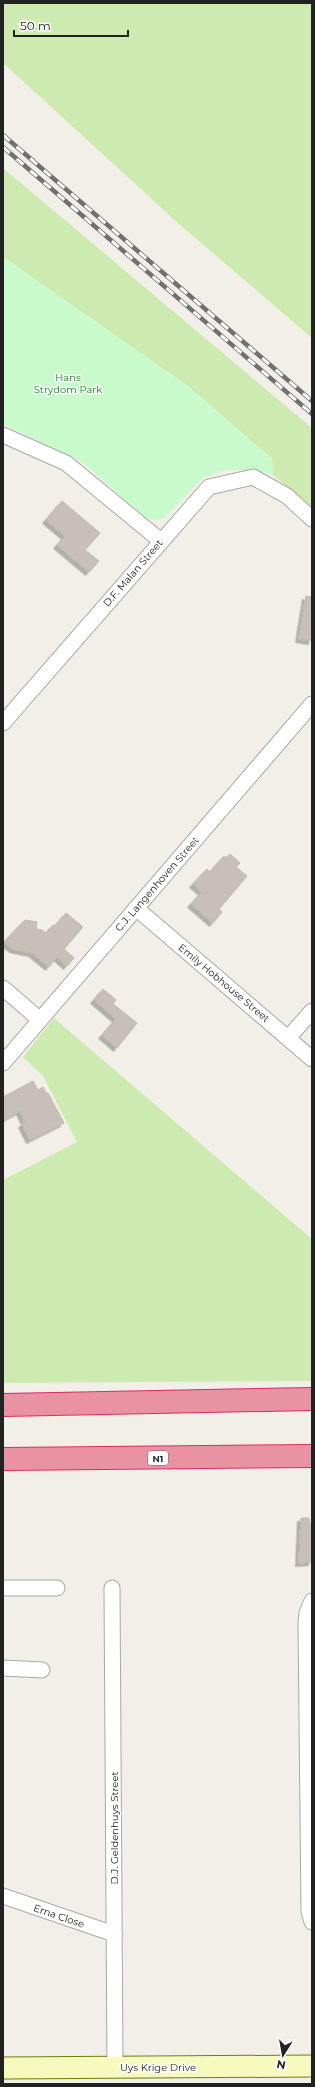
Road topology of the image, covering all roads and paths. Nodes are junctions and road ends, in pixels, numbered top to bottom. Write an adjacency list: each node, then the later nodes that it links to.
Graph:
1 (3, 435): 3 (street)
2 (312, 519): 3 (street, D.F. Malan Street)
3 (160, 541): 5 (street, D.F. Malan Street)
4 (312, 704): 6 (street, C.J. Langenhoven Street)
5 (3, 723)
6 (136, 908): 9 (street, C.J. Langenhoven Street); 10 (street, Emily Hobhouse Street)
7 (3, 988): 9 (street)
8 (312, 1011): 10 (street)
9 (40, 1020): 12 (street, C.J. Langenhoven Street)
10 (288, 1038): 11 (street, Emily Hobhouse Street)
11 (312, 1058)
12 (3, 1063)
13 (312, 1399): 14 (highway)
14 (3, 1405)
15 (312, 1456): 16 (highway, N1)
16 (3, 1459)
17 (3, 1588): 18 (street)
18 (57, 1588)
19 (112, 1588): 25 (street, D.J. Geldenhuys Street)
20 (312, 1601): 24 (street)
21 (3, 1668): 22 (street)
22 (42, 1670)
23 (3, 1896): 25 (street, Erna Close)
24 (312, 1922)
25 (114, 1934): 28 (street, D.J. Geldenhuys Street)
26 (312, 2066): 28 (street, Uys Krige Drive)
27 (3, 2068): 28 (street, Uys Krige Drive)
28 (115, 2068)

